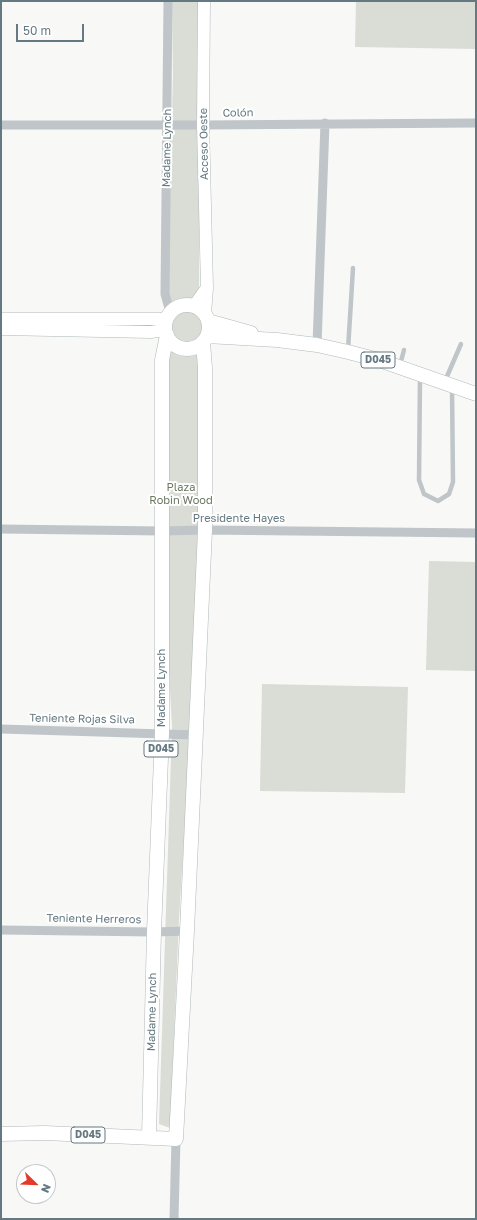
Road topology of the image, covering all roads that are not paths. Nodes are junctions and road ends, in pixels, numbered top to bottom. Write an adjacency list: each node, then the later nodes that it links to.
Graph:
1 (168, 1): 6 (street, Madame Lynch)
2 (204, 1): 7 (main road, Acceso Oeste)
3 (476, 122): 4 (street, Colón)
4 (325, 123): 7 (street, Colón); 16 (street)
5 (1, 125): 6 (street, Colón)
6 (167, 125): 7 (street, Colón); 11 (street, Madame Lynch)
7 (203, 125): 9 (main road, Acceso Oeste)
8 (353, 268): 18 (lane)
9 (202, 313): 11 (main road, D045); 13 (main road); 14 (main road, D045)
10 (1, 319): 11 (main road)
11 (169, 321): 12 (main road); 13 (main road, D045); 25 (main road, Madame Lynch / D045)
12 (1, 329)
13 (205, 339): 14 (main road, D045); 24 (main road)
14 (277, 340): 16 (main road, D045)
15 (461, 344): 21 (lane)
16 (317, 345): 18 (main road, D045)
17 (404, 350): 19 (lane)
18 (348, 352): 19 (main road, D045)
19 (399, 367): 20 (main road, D045)
20 (420, 374): 21 (main road, D045); 21 (lane)
21 (448, 384): 22 (main road, D045)
22 (476, 394)
23 (1, 529): 25 (street, Presidente Hayes)
24 (205, 530): 25 (street, Presidente Hayes); 26 (street, Presidente Hayes); 29 (main road)
25 (162, 531): 28 (main road, Madame Lynch / D045)
26 (476, 533)
27 (1, 729): 28 (street, Teniente Rojas Silva)
28 (162, 733): 29 (street, Teniente Rojas Silva); 32 (main road, Madame Lynch / D045)
29 (196, 735): 31 (main road)
30 (1, 930): 32 (street, Teniente Herreros)
31 (187, 931): 32 (street, Teniente Herreros); 35 (main road)
32 (154, 932): 34 (main road, Madame Lynch / D045)
33 (1, 1134): 34 (main road, D045)
34 (149, 1137): 35 (main road, D045)
35 (176, 1139): 36 (street)
36 (174, 1219)

